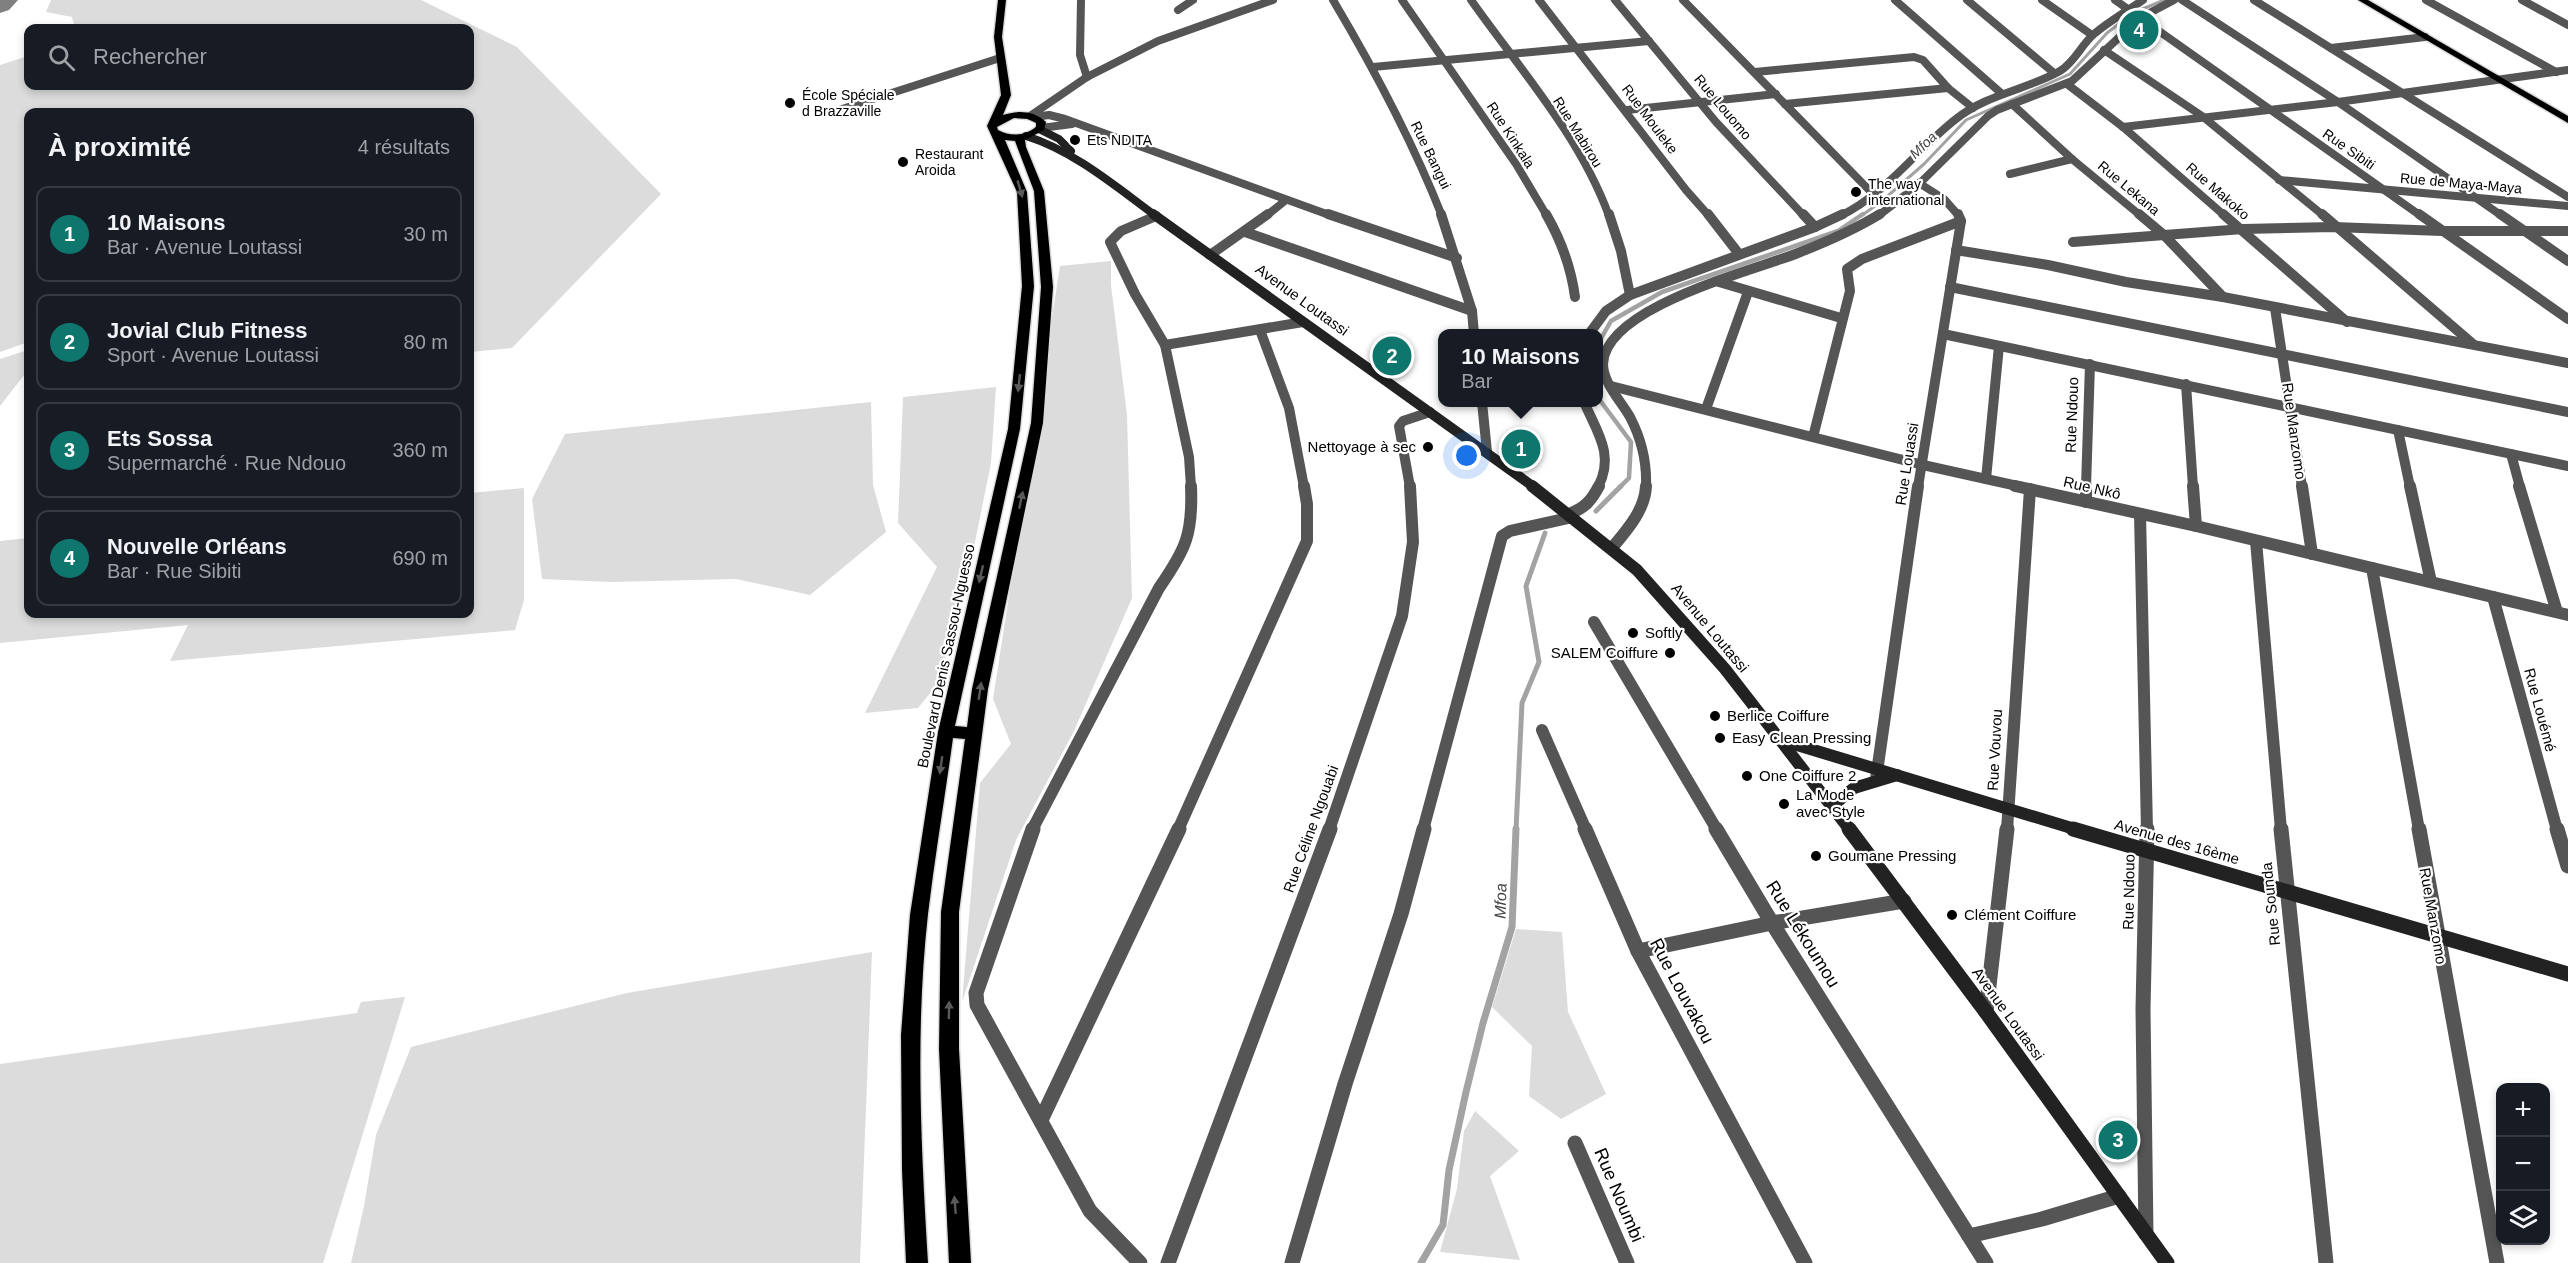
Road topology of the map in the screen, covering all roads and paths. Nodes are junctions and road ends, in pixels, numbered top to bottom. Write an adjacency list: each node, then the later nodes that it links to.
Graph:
1 (1002, 0): 34 (main road)
2 (1081, 0): 41 (street)
3 (1192, 0): 23 (street)
4 (1273, 0): 41 (street)
5 (1333, 0): 36 (street, Rue Bangui)
6 (1402, 0): 35 (street, Rue Kinkala)
7 (1471, 0): 33 (street, Rue Mabirou)
8 (1539, 0): 30 (street, Rue Mouleke)
9 (1615, 0): 29 (street, Rue Louomo)
10 (1683, 0): 38 (street)
11 (1895, 0): 48 (street)
12 (1967, 0): 40 (street)
13 (2042, 0): 27 (street)
14 (2115, 0): 24 (street, Rue Sibiti)
15 (2143, 0): 24 (street)
16 (2174, 0): 25 (street)
17 (2182, 0): 51 (street)
18 (2254, 0): 31 (street)
19 (2362, 0): 28 (main road)
20 (2375, 0): 42 (main road)
21 (2426, 0): 39 (street)
22 (2522, 0): 26 (street)
23 (1178, 10)
24 (2128, 10): 25 (street, Rue Sibiti); 27 (street)
25 (2140, 18): 32 (street); 56 (street, Rue Sibiti)
26 (2568, 25)
27 (2092, 35): 40 (street)
28 (2425, 37): 31 (street); 44 (main road)
29 (1649, 41): 30 (street); 52 (street, Rue Louomo)
30 (1576, 48): 33 (street); 58 (street, Rue Mouleke)
31 (2331, 48): 47 (street)
32 (2104, 50): 45 (street); 61 (street)
33 (1511, 54): 35 (street); 98 (street, Rue Mabirou)
34 (1000, 58): 50 (main road); 57 (street)
35 (1445, 60): 36 (street); 99 (street, Rue Kinkala)
36 (1373, 68): 93 (street, Rue Bangui)
37 (2568, 70): 39 (street)
38 (1755, 72): 46 (street); 49 (street)
39 (2556, 72): 42 (street); 43 (street)
40 (2054, 73): 48 (street)
41 (1087, 77): 60 (street)
42 (2509, 77): 44 (street); 59 (main road)
43 (2568, 78)
44 (2496, 79): 47 (street); 62 (main road)
45 (2067, 84): 54 (street); 64 (street, Rue Makoko)
46 (1948, 88): 53 (street); 55 (street)
47 (2402, 92): 51 (street); 75 (street)
48 (2001, 93): 55 (street)
49 (1776, 94): 52 (street); 53 (street)
50 (1006, 95): 60 (main road); 65 (main road)
51 (2338, 102): 56 (street); 76 (street)
52 (1701, 103): 58 (street); 82 (street, Rue Louomo)
53 (1785, 104): 74 (street)
54 (2012, 104): 68 (street, Rue Lekana); 72 (street)
55 (1973, 108): 74 (street)
56 (2268, 109): 61 (street); 73 (street, Rue Sibiti)
57 (839, 110)
58 (1627, 110): 91 (street, Rue Mouleke)
59 (2568, 111)
60 (1028, 116): 63 (street); 65 (main road); 66 (main road)
61 (2202, 117): 64 (street); 71 (street)
62 (2568, 120)
63 (1076, 124): 66 (street); 77 (street)
64 (2123, 127): 83 (street, Rue Makoko)
65 (996, 129): 67 (main road); 146 (main road, Boulevard Denis Sassou-Nguesso, one-way to 146)
66 (1040, 129): 67 (main road); 69 (main road, Avenue Loutassi)
67 (1023, 137): 69 (main road, Avenue Loutassi); 147 (main road, one-way to 67)
68 (2072, 159): 70 (street); 88 (street, Rue Lekana)
69 (1082, 163): 79 (main road, Avenue Loutassi)
70 (2010, 174)
71 (2279, 180): 73 (street, Rue de Maya-Maya); 81 (street)
72 (1919, 183): 80 (street); 95 (street)
73 (2383, 189): 76 (street, Rue de Maya-Maya); 84 (street, Rue Sibiti)
74 (1874, 195): 82 (street)
75 (2568, 197)
76 (2477, 199): 78 (street, Rue de Maya-Maya); 87 (street)
77 (1286, 200): 86 (street); 93 (street)
78 (2568, 206)
79 (1156, 216): 92 (main road, Avenue Loutassi); 111 (street)
80 (1961, 221): 90 (street, Rue Louassi); 103 (street)
81 (2334, 226): 83 (street); 84 (street); 112 (street)
82 (1815, 227): 91 (street)
83 (2242, 229): 88 (street); 106 (street, Rue Makoko)
84 (2442, 231): 87 (street); 104 (street, Rue Sibiti)
85 (2568, 231): 87 (street)
86 (1245, 232): 92 (street); 102 (street)
87 (2528, 232): 94 (street)
88 (2164, 235): 89 (street); 100 (street, Rue Lekana)
89 (2073, 242)
90 (1956, 250): 96 (street, Rue Louassi); 100 (street)
91 (1739, 254): 98 (street)
92 (1210, 255): 105 (main road, Avenue Loutassi)
93 (1457, 258): 102 (street, Rue Bangui)
94 (2568, 261)
95 (1719, 282): 97 (street); 118 (street)
96 (1950, 286): 110 (street, Rue Louassi); 114 (street)
97 (1748, 292): 103 (street); 122 (street)
98 (1630, 295): 108 (street)
99 (1575, 297)
100 (2223, 297): 101 (street)
101 (2275, 308): 106 (street); 114 (street, Rue Manzomo)
102 (1472, 312): 107 (street, Rue Bangui)
103 (1841, 318): 126 (street)
104 (2568, 319)
105 (1303, 322): 109 (street); 123 (main road, Avenue Loutassi)
106 (2349, 323): 112 (street)
107 (1474, 329)
108 (1591, 329)
109 (1260, 330): 111 (street); 161 (street)
110 (1943, 334): 113 (street); 129 (street, Rue Louassi)
111 (1165, 345): 161 (street)
112 (2474, 345): 115 (street)
113 (1998, 346): 116 (street); 131 (street)
114 (2283, 355): 121 (street, Rue Manzomo); 124 (street)
115 (2568, 363)
116 (2090, 364): 117 (street); 133 (street, Rue Ndouo)
117 (2186, 384): 121 (street); 136 (street)
118 (1611, 386): 122 (street, Rue Nkô); 138 (street)
119 (1482, 407): 127 (street)
120 (1586, 407): 135 (street)
121 (2290, 407): 125 (street); 139 (street, Rue Manzomo)
122 (1706, 409): 126 (street, Rue Nkô)
123 (1430, 412): 127 (main road, Avenue Loutassi); 169 (street, Rue Céline Ngouabi)
124 (2568, 412)
125 (2398, 430): 128 (street); 141 (street)
126 (1813, 437): 129 (street, Rue Nkô)
127 (1487, 452): 135 (main road, Avenue Loutassi)
128 (2511, 454): 130 (street); 143 (street)
129 (1923, 465): 131 (street, Rue Nkô); 149 (street, Rue Louassi)
130 (2568, 466)
131 (1986, 479): 132 (street, Rue Nkô)
132 (2030, 489): 133 (street, Rue Nkô); 151 (street, Rue Vouvou)
133 (2086, 502): 134 (street, Rue Nkô)
134 (2140, 514): 136 (street, Rue Nkô); 152 (street, Rue Ndouo)
135 (1571, 515): 138 (main road, Avenue Loutassi); 170 (street)
136 (2196, 526): 137 (street, Rue Nkô)
137 (2256, 541): 139 (street, Rue Nkô); 154 (street, Rue Sounda)
138 (1612, 548): 148 (main road, Avenue Loutassi)
139 (2312, 554): 140 (street, Rue Nkô)
140 (2373, 568): 141 (street, Rue Nkô); 157 (street, Rue Manzomo)
141 (2431, 582): 142 (street, Rue Nkô)
142 (2493, 597): 143 (street, Rue Nkô); 153 (street, Rue Louémé)
143 (2562, 614)
144 (1594, 622): 156 (street, Rue Lékoumou)
145 (1542, 730): 158 (street, Rue Louvakou)
146 (946, 732): 147 (main road); 166 (main road, Boulevard Denis Sassou-Nguesso, one-way to 166)
147 (975, 733): 167 (main road, one-way to 147)
148 (1777, 739): 149 (main road); 150 (main road, Avenue Loutassi)
149 (1876, 775): 150 (main road); 151 (main road, Avenue des 16ème)
150 (1832, 806): 155 (main road, Avenue Loutassi)
151 (2009, 810): 152 (main road, Avenue des 16ème); 160 (street, Rue Vouvou)
152 (2147, 851): 154 (main road, Avenue des 16ème); 164 (street, Rue Ndouo)
153 (2568, 866)
154 (2286, 891): 157 (main road, Avenue des 16ème); 175 (street, Rue Sounda)
155 (1904, 901): 156 (street); 160 (main road, Avenue Loutassi)
156 (1773, 923): 158 (street); 165 (street, Rue Lékoumou)
157 (2436, 935): 159 (main road, Avenue des 16ème); 176 (street, Rue Manzomo)
158 (1638, 951): 172 (street, Rue Louvakou)
159 (2568, 974)
160 (1986, 1012): 163 (main road, Avenue Loutassi)
161 (1041, 1120): 168 (street)
162 (1575, 1143): 171 (street, Rue Noumbi)
163 (2119, 1196): 164 (main road, Avenue Loutassi); 165 (street)
164 (2146, 1234): 174 (main road, Avenue Loutassi)
165 (1969, 1236): 173 (street, Rue Lékoumou)
166 (917, 1263)
167 (960, 1263)
168 (1140, 1263)
169 (1168, 1263)
170 (1292, 1263)
171 (1627, 1263)
172 (1805, 1263)
173 (1986, 1263)
174 (2167, 1263)
175 (2326, 1263)
176 (2497, 1263)

